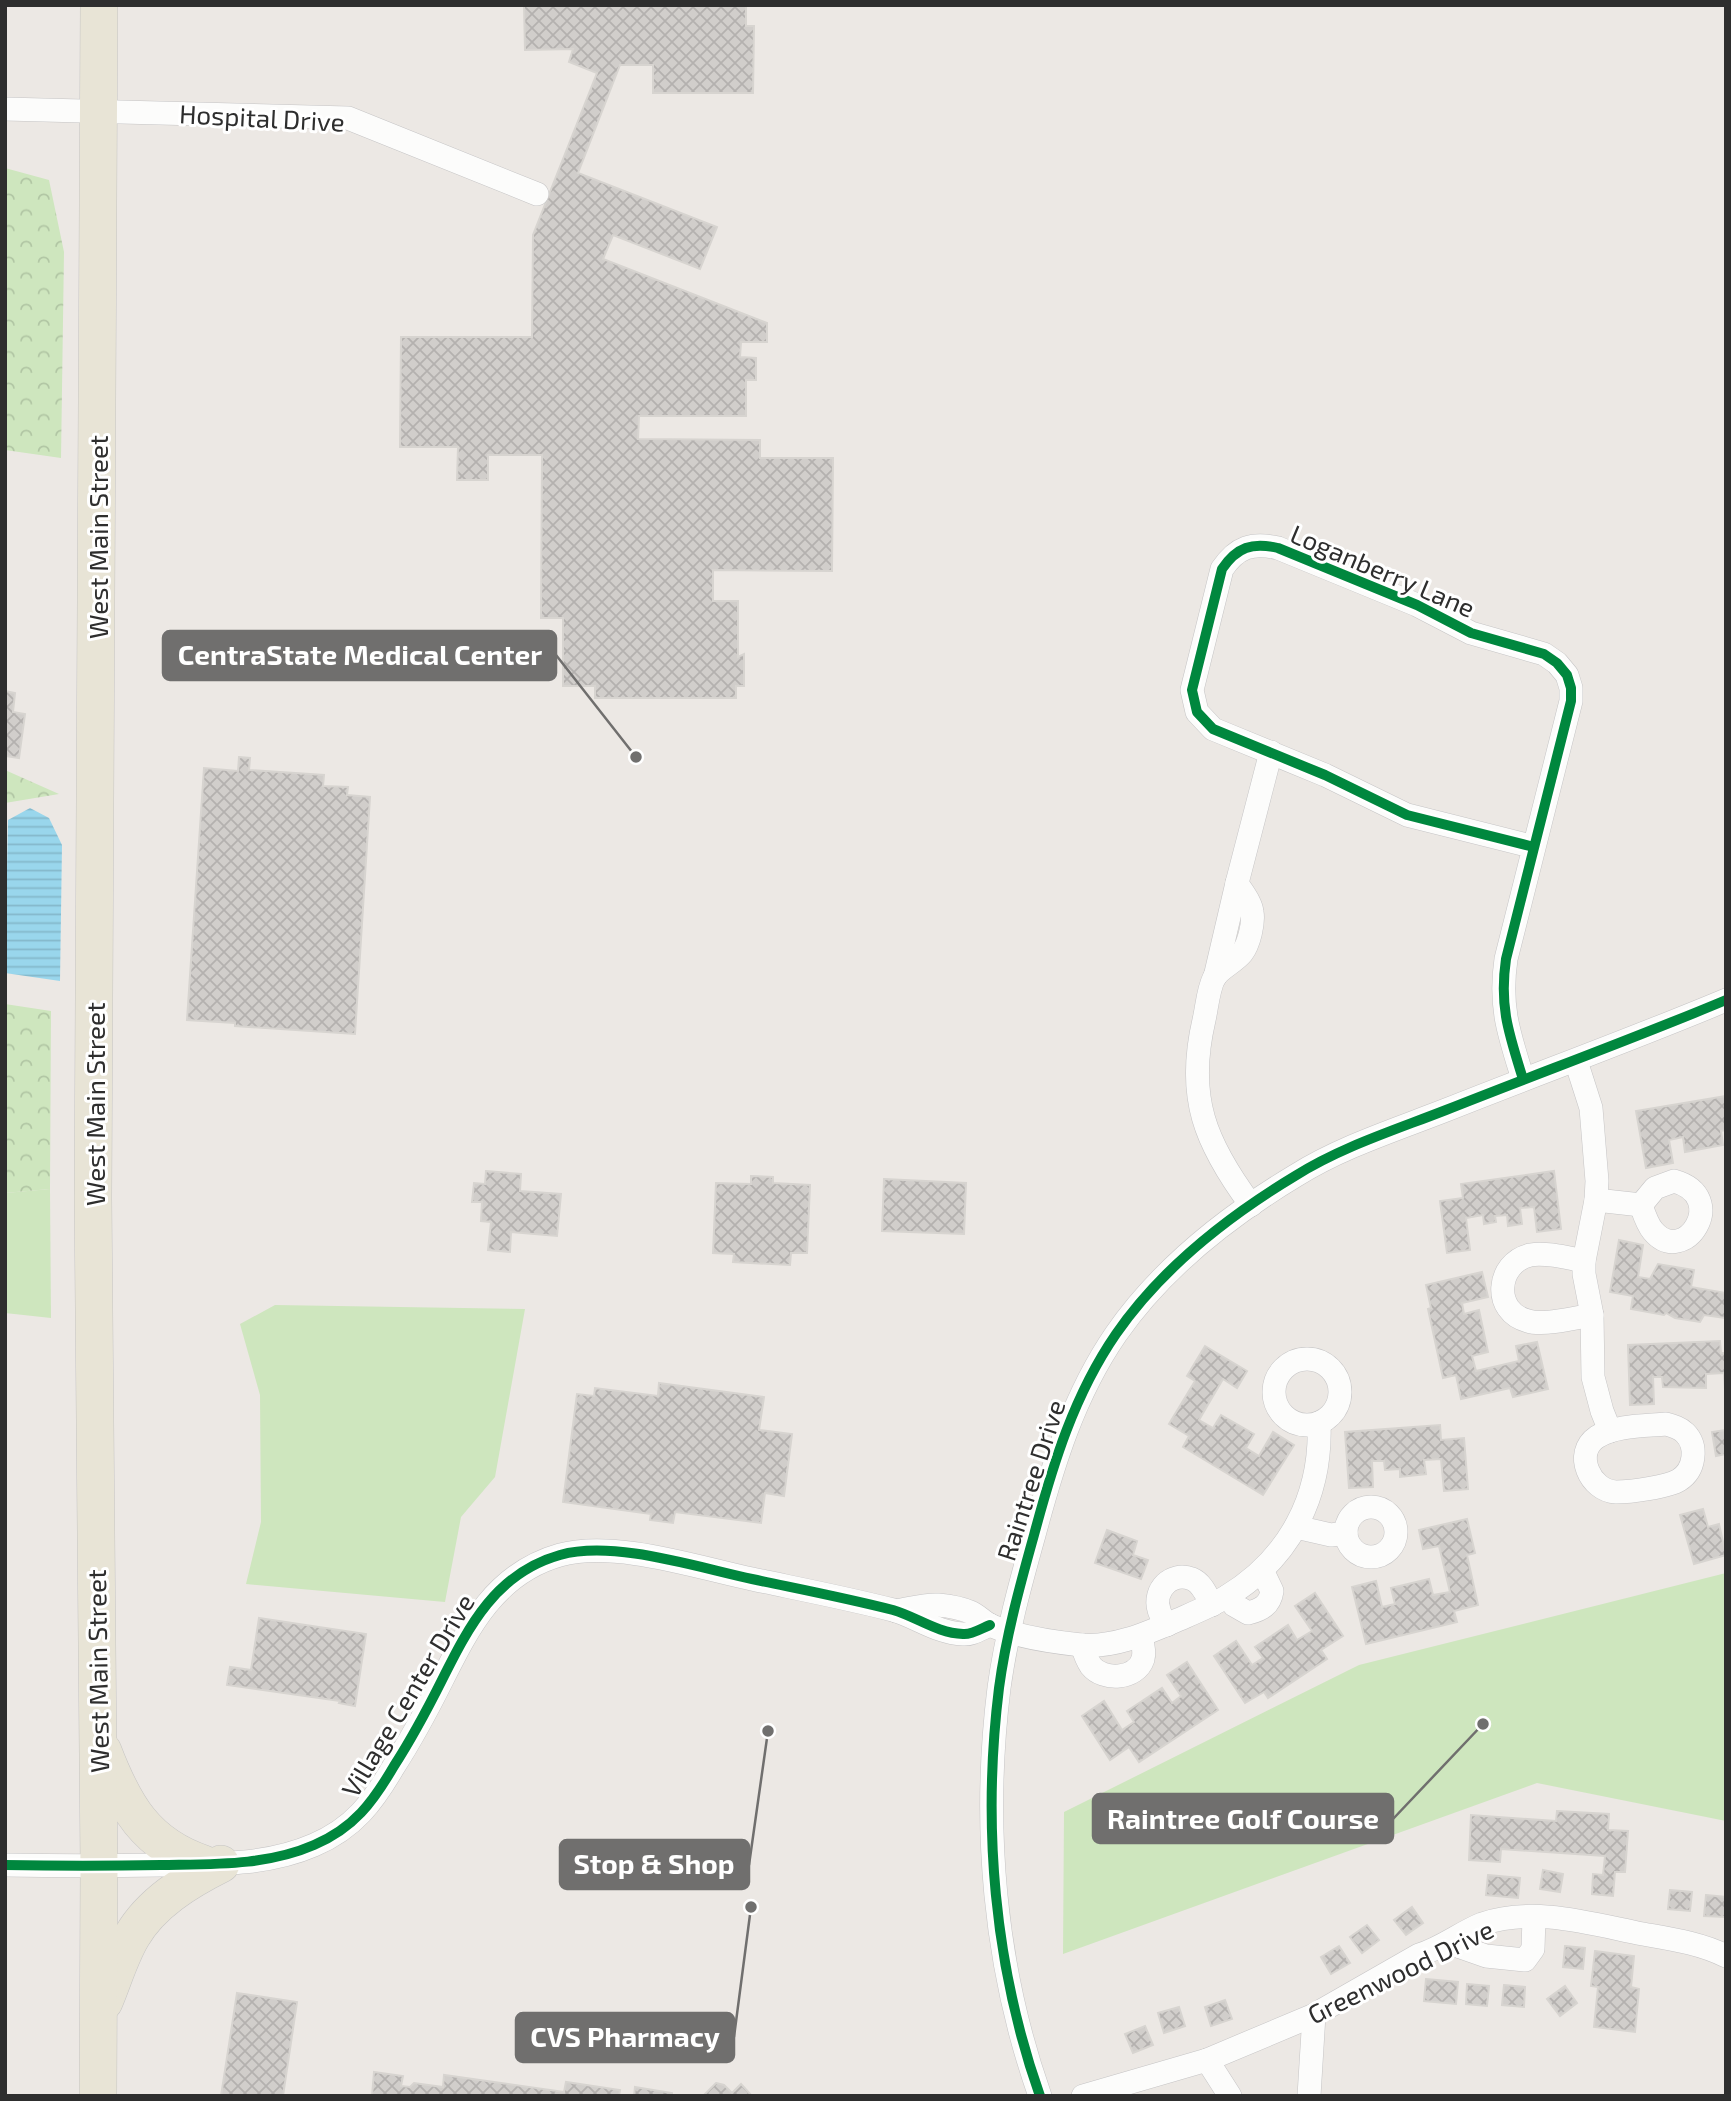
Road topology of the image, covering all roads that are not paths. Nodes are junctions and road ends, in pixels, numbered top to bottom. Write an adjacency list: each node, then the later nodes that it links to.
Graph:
1 (99, 5): 3 (main road, West Main Street)
2 (5, 109): 3 (street, Hospital Drive)
3 (99, 112): 4 (street, Hospital Drive); 24 (main road, West Main Street)
4 (537, 194)
5 (1271, 752): 6 (street, Loganberry Lane); 6 (street, Loganberry Lane); 11 (street)
6 (1534, 847): 9 (street, Loganberry Lane)
7 (1726, 1000): 8 (street, Raintree Drive)
8 (1576, 1060): 9 (street, Raintree Drive); 10 (street)
9 (1523, 1079): 11 (street, Raintree Drive)
10 (1596, 1200): 12 (street); 13 (street)
11 (1251, 1205): 21 (street, Raintree Drive)
12 (1641, 1205)
13 (1584, 1261): 14 (street); 14 (street)
14 (1592, 1315): 16 (street)
15 (1319, 1423): 17 (street)
16 (1610, 1431)
17 (1296, 1527): 18 (street); 19 (street)
18 (1346, 1533)
19 (1220, 1601): 20 (street, Village Center Drive); 20 (street)
20 (1167, 1625): 22 (street, Village Center Drive)
21 (1000, 1629): 23 (street, Village Center Drive); 25 (street, Village Center Drive); 35 (street, Raintree Drive)
22 (1141, 1637): 23 (street, Village Center Drive); 23 (street)
23 (1082, 1646)
24 (97, 1737): 25 (main road); 27 (main road, West Main Street)
25 (212, 1864): 27 (street, Village Center Drive); 32 (main road)
26 (5, 1865): 27 (street, Village Center Drive)
27 (99, 1866): 32 (main road, West Main Street)
28 (1534, 1917): 29 (street, Greenwood Drive); 29 (street); 30 (street, Greenwood Drive)
29 (1449, 1943): 31 (street, Greenwood Drive)
30 (1726, 1956)
31 (1314, 2015): 33 (street, Greenwood Drive); 38 (street)
32 (96, 2020): 34 (main road, West Main Street)
33 (1207, 2060): 36 (street, Greenwood Drive); 37 (street)
34 (98, 2096)
35 (1040, 2096)
36 (1083, 2096)
37 (1230, 2096)
38 (1309, 2096)

